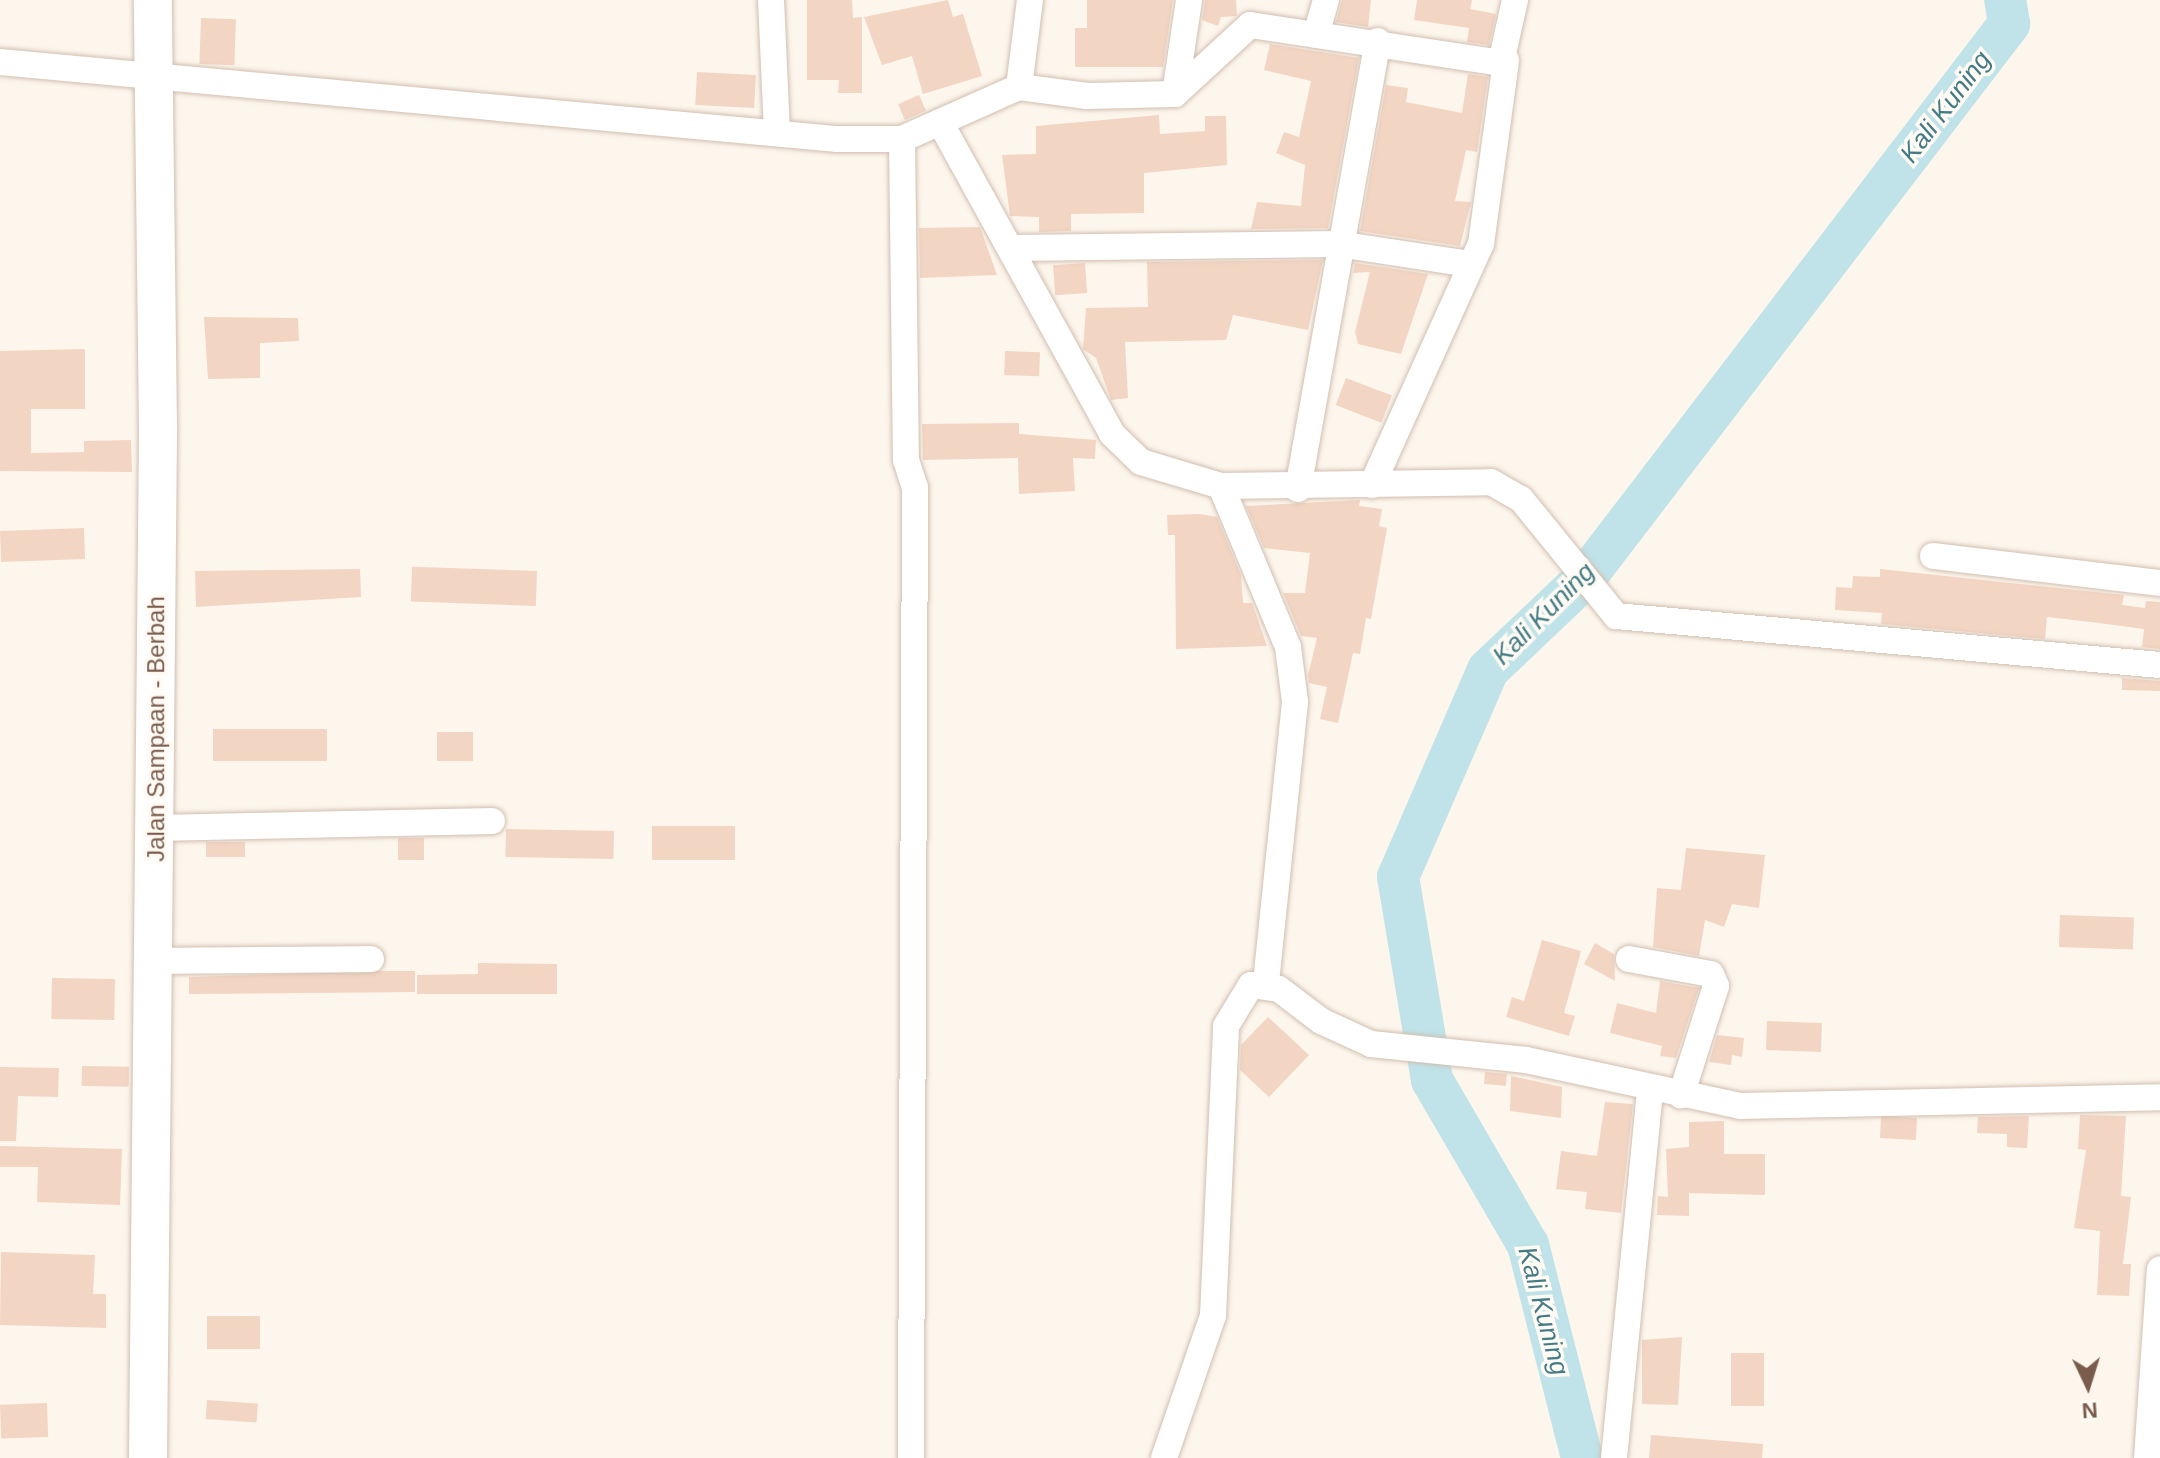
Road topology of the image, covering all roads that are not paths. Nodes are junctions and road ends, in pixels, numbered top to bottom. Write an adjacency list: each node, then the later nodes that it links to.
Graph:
1 (153, 0): 11 (main road, Jalan Sampaan - Berbah)
2 (771, 0): 15 (street)
3 (1030, 0): 12 (street)
4 (1189, 0): 13 (street)
5 (1326, 0): 7 (street)
6 (1515, 0): 9 (street)
7 (1316, 35): 8 (street); 13 (street)
8 (1378, 41): 9 (street); 17 (street)
9 (1506, 61): 19 (street)
10 (0, 62): 11 (street)
11 (157, 75): 15 (street); 27 (main road, Jalan Sampaan - Berbah)
12 (1019, 87): 13 (street); 14 (street)
13 (1175, 94)
14 (940, 122): 16 (street); 18 (street)
15 (777, 132): 16 (street)
16 (902, 139): 37 (street)
17 (1338, 244): 18 (street); 19 (street); 22 (street)
18 (1013, 248): 21 (street)
19 (1471, 264): 20 (street)
20 (1372, 485): 22 (street); 25 (street)
21 (1221, 486): 22 (street); 31 (street)
22 (1298, 489)
23 (1933, 556): 24 (street)
24 (2160, 583)
25 (2160, 665)
26 (492, 821): 27 (street)
27 (156, 828): 30 (main road, Jalan Sampaan - Berbah)
28 (371, 959): 30 (street)
29 (1629, 959): 33 (street)
30 (154, 961): 36 (main road, Jalan Sampaan - Berbah)
31 (1266, 983): 32 (street); 38 (street)
32 (1650, 1091): 33 (street); 39 (street)
33 (1681, 1096): 34 (street)
34 (2160, 1097)
35 (2160, 1269): 40 (street)
36 (148, 1458)
37 (911, 1458)
38 (1164, 1458)
39 (1614, 1458)
40 (2147, 1458)

